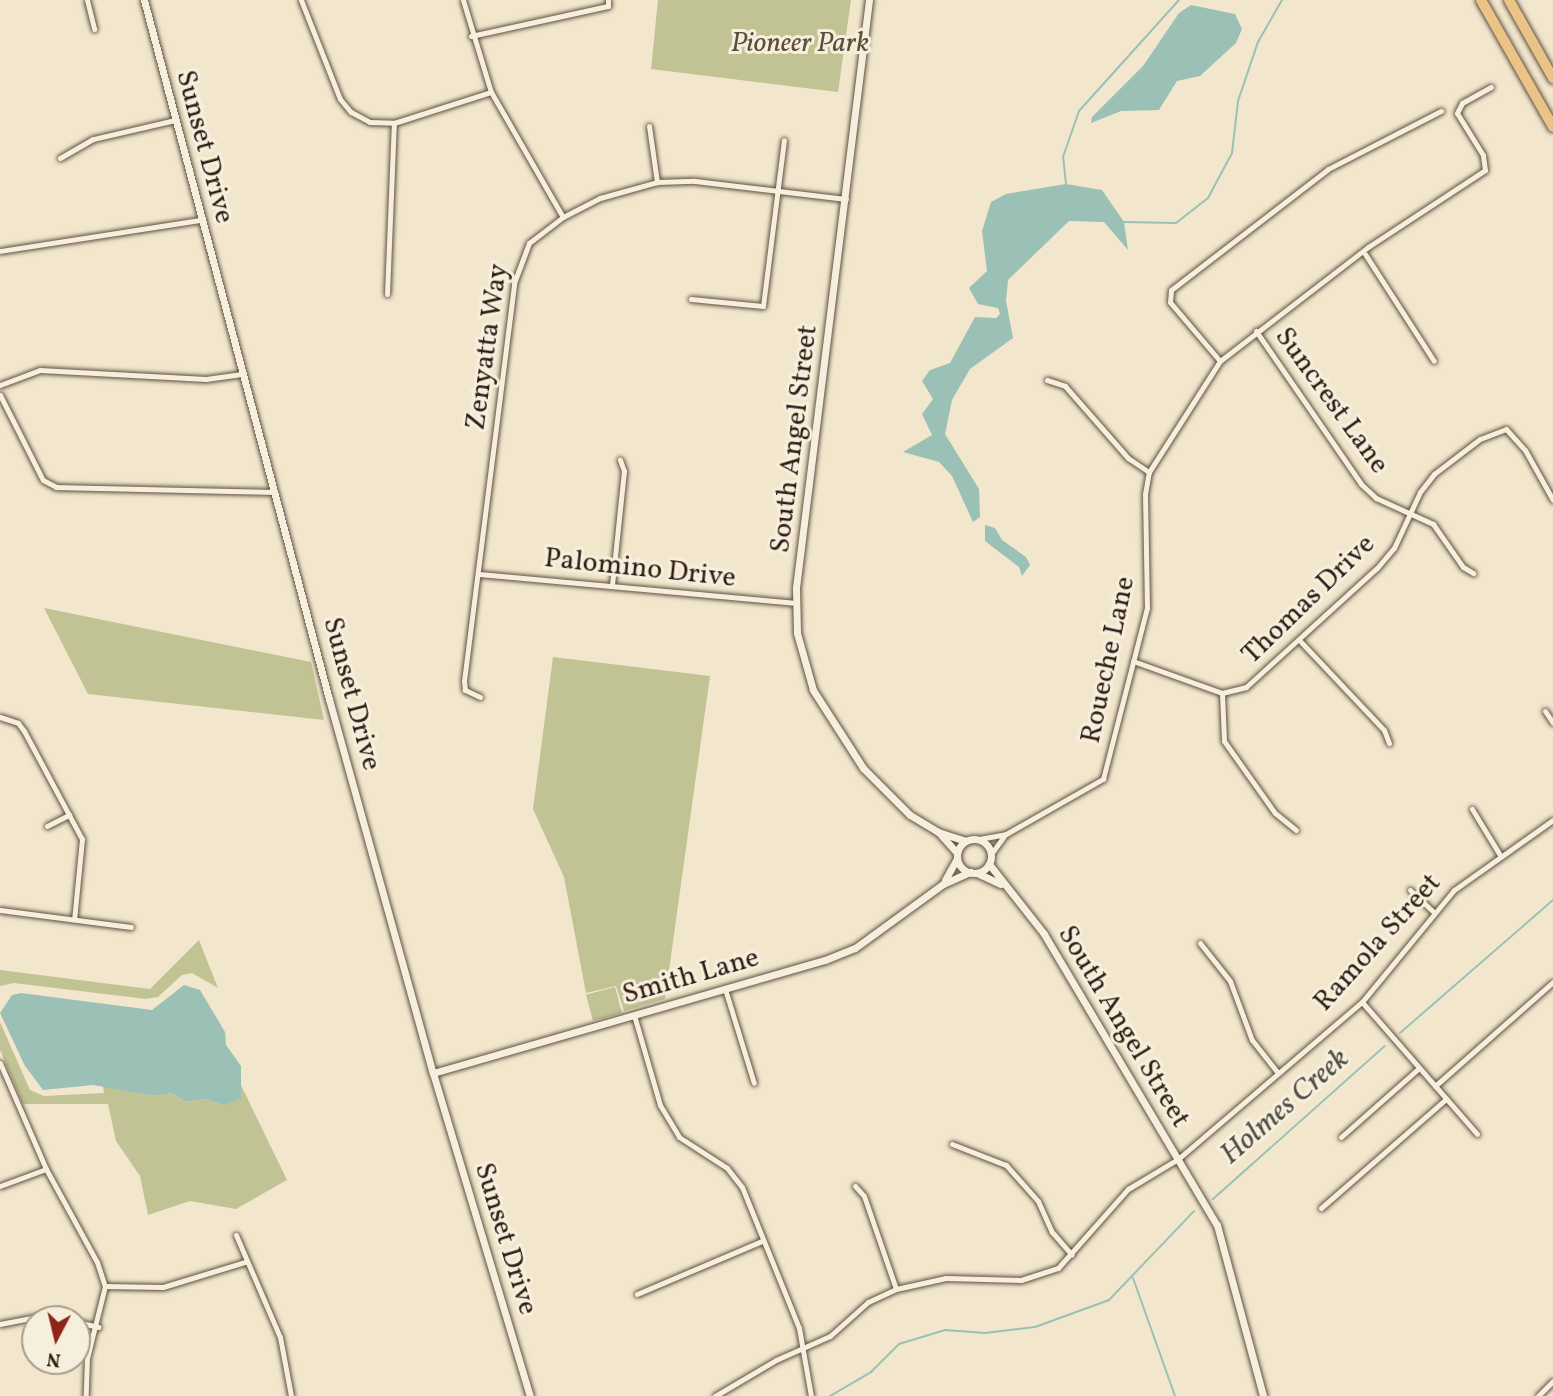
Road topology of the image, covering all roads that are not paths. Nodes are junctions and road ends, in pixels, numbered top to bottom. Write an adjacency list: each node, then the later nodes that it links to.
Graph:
1 (87, 0): 9 (street)
2 (144, 0): 15 (street, Sunset Drive)
3 (301, 0): 16 (street)
4 (463, 0): 10 (street)
5 (869, 0): 23 (street, South Angel Street)
6 (1481, 0): 18 (highway)
7 (1509, 0): 11 (highway)
8 (608, 3): 10 (street)
9 (94, 29)
10 (471, 36): 13 (street)
11 (1553, 78)
12 (1491, 87): 27 (street, Roueche Lane)
13 (491, 92): 16 (street); 24 (street)
14 (1441, 111): 32 (street)
15 (175, 120): 20 (street); 25 (street, Sunset Drive)
16 (394, 123): 28 (street)
17 (649, 127): 21 (street)
18 (1553, 127)
19 (784, 140): 22 (street)
20 (60, 158)
21 (657, 182): 22 (street, Zenyatta Way); 24 (street, Zenyatta Way)
22 (778, 191): 23 (street, Zenyatta Way); 29 (street)
23 (845, 199): 45 (street, South Angel Street)
24 (563, 217): 43 (street, Zenyatta Way)
25 (201, 220): 26 (street); 33 (street, Sunset Drive)
26 (0, 251)
27 (1365, 254): 30 (street, Roueche Lane); 31 (street)
28 (387, 294)
29 (691, 299)
30 (1256, 331): 32 (street, Roueche Lane); 41 (street, Suncrest Lane)
31 (1434, 360)
32 (1220, 361): 38 (street, Roueche Lane)
33 (242, 373): 35 (street); 39 (street, Sunset Drive)
34 (1047, 380): 38 (street)
35 (0, 385)
36 (0, 395): 39 (street)
37 (620, 460): 44 (street)
38 (1149, 472): 47 (street, Roueche Lane)
39 (273, 492): 82 (street, Sunset Drive)
40 (1553, 500): 41 (street, Thomas Drive)
41 (1411, 513): 42 (street, Suncrest Lane); 46 (street, Thomas Drive)
42 (1473, 573)
43 (479, 574): 44 (street, Palomino Drive); 49 (street, Zenyatta Way)
44 (612, 585): 45 (street, Palomino Drive)
45 (797, 603): 59 (street, South Angel Street)
46 (1301, 642): 48 (street, Thomas Drive); 53 (street)
47 (1133, 661): 48 (street, Thomas Drive); 60 (street, Roueche Lane)
48 (1222, 693): 58 (street)
49 (480, 697)
50 (1545, 710): 52 (street)
51 (0, 717): 55 (street)
52 (1553, 723)
53 (1389, 743)
54 (1472, 809): 65 (street)
55 (69, 815): 57 (street); 73 (street)
56 (1553, 820): 65 (street, Ramola Street)
57 (47, 826)
58 (1296, 830)
59 (938, 832): 62 (street, South Angel Street); 64 (street, South Angel Street)
60 (1006, 834): 61 (street); 63 (street)
61 (979, 839): 62 (street); 63 (street)
62 (965, 841): 64 (street)
63 (991, 854): 66 (street)
64 (957, 855): 67 (street); 68 (street, Smith Lane)
65 (1500, 855): 72 (street, Ramola Street)
66 (989, 864): 67 (street); 69 (street, South Angel Street)
67 (973, 872): 68 (street, Smith Lane); 69 (street, South Angel Street)
68 (943, 884): 77 (street, Smith Lane)
69 (1002, 885): 90 (street, South Angel Street)
70 (1410, 890): 72 (street)
71 (0, 910): 73 (street)
72 (1434, 912): 78 (street, Ramola Street)
73 (74, 920): 74 (street)
74 (131, 927)
75 (1200, 943): 83 (street)
76 (1553, 982): 85 (street)
77 (726, 989): 79 (street, Smith Lane); 84 (street)
78 (1362, 1002): 81 (street); 83 (street, Ramola Street)
79 (634, 1015): 82 (street, Smith Lane); 96 (street)
80 (0, 1063): 91 (street)
81 (1419, 1068): 85 (street); 88 (street)
82 (433, 1073): 110 (street, Sunset Drive)
83 (1278, 1073): 90 (street, Ramola Street)
84 (754, 1083)
85 (1435, 1086): 86 (street)
86 (1446, 1099): 87 (street); 94 (street)
87 (1478, 1134)
88 (1341, 1137)
89 (952, 1144): 97 (street)
90 (1178, 1159): 97 (street, Ramola Street); 113 (street, South Angel Street)
91 (46, 1169): 92 (street); 99 (street)
92 (0, 1185)
93 (855, 1186): 100 (street)
94 (1321, 1208)
95 (236, 1235): 98 (street)
96 (762, 1241): 101 (street); 106 (street)
97 (1072, 1255): 100 (street, Ramola Street)
98 (245, 1262): 99 (street); 109 (street)
99 (104, 1286): 105 (street)
100 (896, 1289): 106 (street, Ramola Street)
101 (637, 1294)
102 (21, 1320): 103 (street)
103 (0, 1324)
104 (91, 1326): 105 (street)
105 (98, 1328): 108 (street)
106 (803, 1348): 111 (street, Ramola Street); 112 (street)
107 (1553, 1381): 114 (street)
108 (86, 1396)
109 (292, 1396)
110 (530, 1396)
111 (715, 1396)
112 (811, 1396)
113 (1264, 1396)
114 (1538, 1396)

